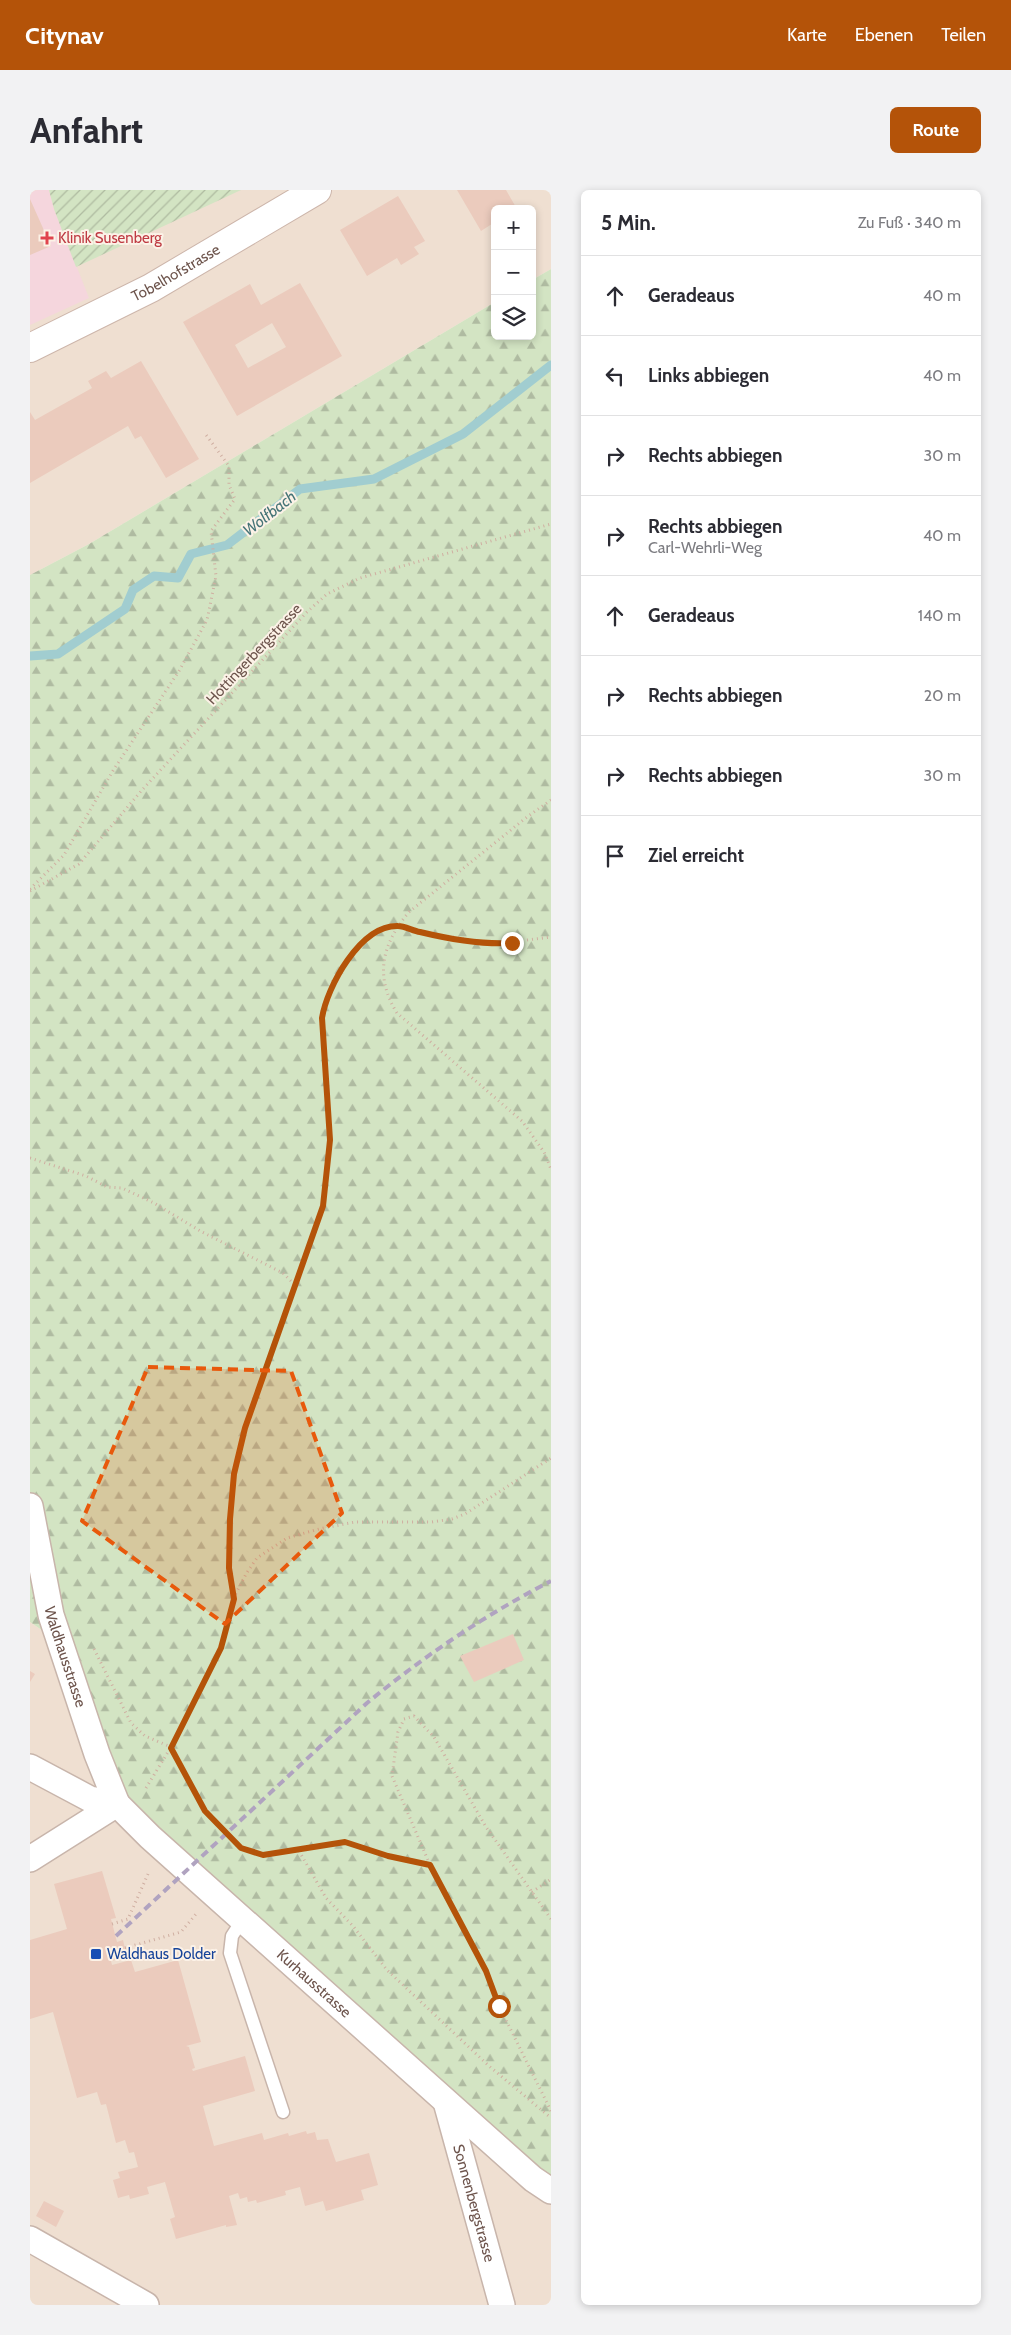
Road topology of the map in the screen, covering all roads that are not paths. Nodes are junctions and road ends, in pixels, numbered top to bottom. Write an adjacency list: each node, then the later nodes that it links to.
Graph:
1 (317, 190): 2 (main road, Tobelhofstrasse)
2 (30, 348)
3 (30, 1506): 6 (street, Waldhausstrasse)
4 (30, 1767): 5 (street)
5 (72, 1792): 6 (street); 7 (street)
6 (117, 1804): 7 (street); 9 (street, Kurhausstrasse)
7 (77, 1830): 8 (street)
8 (30, 1859)
9 (243, 1920): 10 (street, Kurhausstrasse); 11 (lane)
10 (446, 2102): 12 (street, Kurhausstrasse); 15 (street, Sonnenbergstrasse)
11 (282, 2112)
12 (551, 2191)
13 (30, 2239): 14 (street)
14 (146, 2305)
15 (502, 2305)

